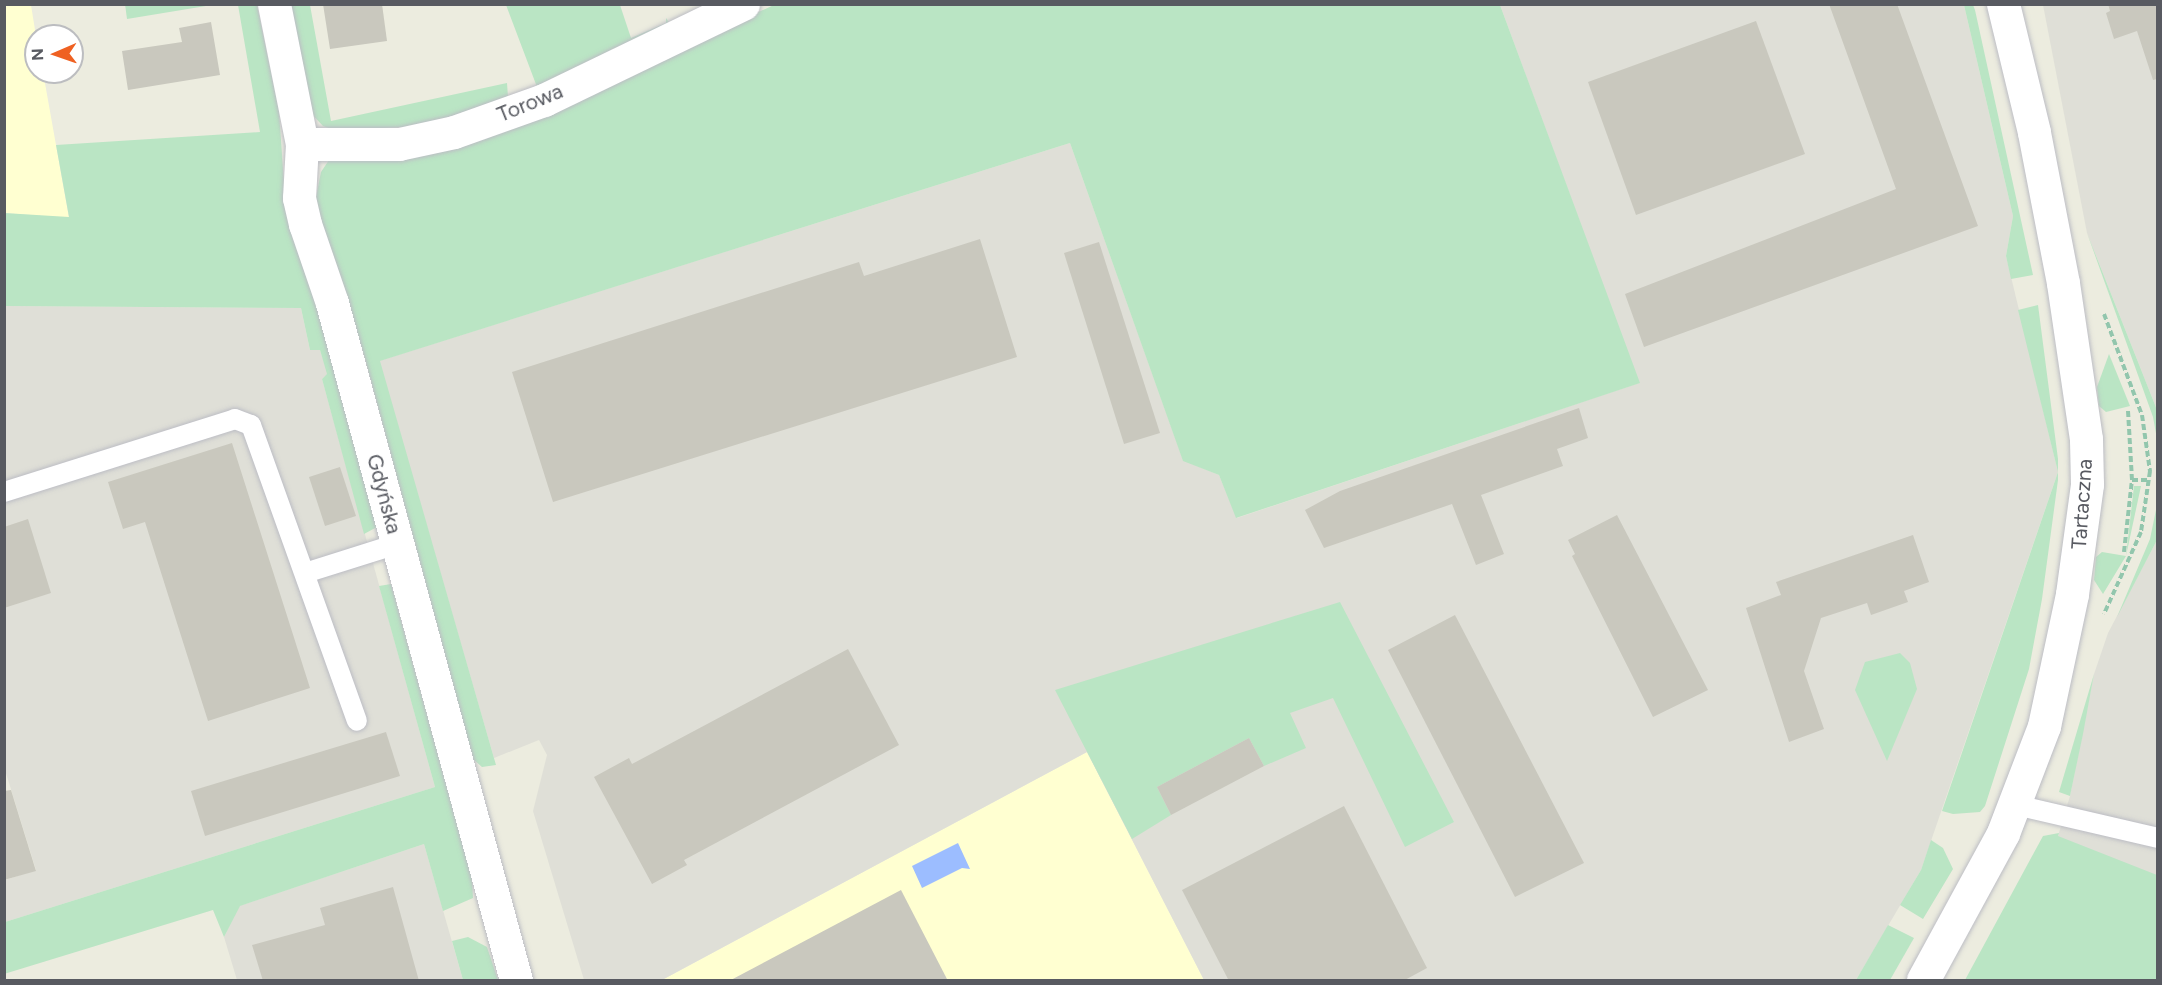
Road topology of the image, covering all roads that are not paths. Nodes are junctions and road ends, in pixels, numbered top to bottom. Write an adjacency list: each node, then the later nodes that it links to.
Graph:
1 (274, 4): 4 (street, Gdyńska)
2 (743, 4): 4 (street, Torowa)
3 (2003, 4): 9 (street, Tartaczna)
4 (302, 144): 6 (street, Gdyńska)
5 (4, 492): 7 (lane)
6 (397, 544): 7 (lane); 11 (street, Gdyńska)
7 (305, 573): 8 (lane)
8 (357, 721)
9 (2016, 805): 10 (lane); 12 (street, Tartaczna)
10 (2157, 838)
11 (516, 981)
12 (1923, 981)

